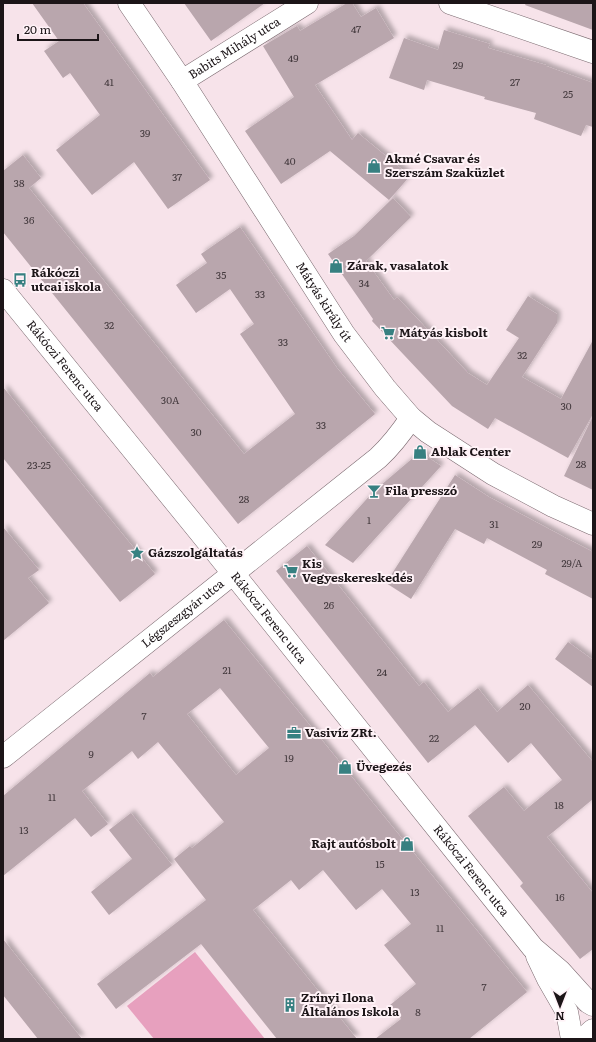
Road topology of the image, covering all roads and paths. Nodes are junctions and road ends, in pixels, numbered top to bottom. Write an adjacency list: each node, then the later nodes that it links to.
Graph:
1 (129, 3): 5 (street, Mátyás király út)
2 (307, 3): 5 (street, Babits Mihály utca)
3 (450, 3): 4 (street)
4 (593, 52)
5 (182, 81): 7 (street, Mátyás király út)
6 (3, 290): 9 (street, Rákóczi Ferenc utca)
7 (411, 418): 8 (street, Mátyás király út); 9 (street, Légszeszgyár utca)
8 (593, 524)
9 (233, 573): 10 (street, Légszeszgyár utca); 11 (street, Rákóczi Ferenc utca)
10 (3, 757)
11 (533, 948): 12 (street, Rákóczi Ferenc utca); 14 (street, Rákóczi Ferenc utca)
12 (593, 1005)
13 (593, 1030): 15 (street)
14 (572, 1039)
15 (583, 1039)

